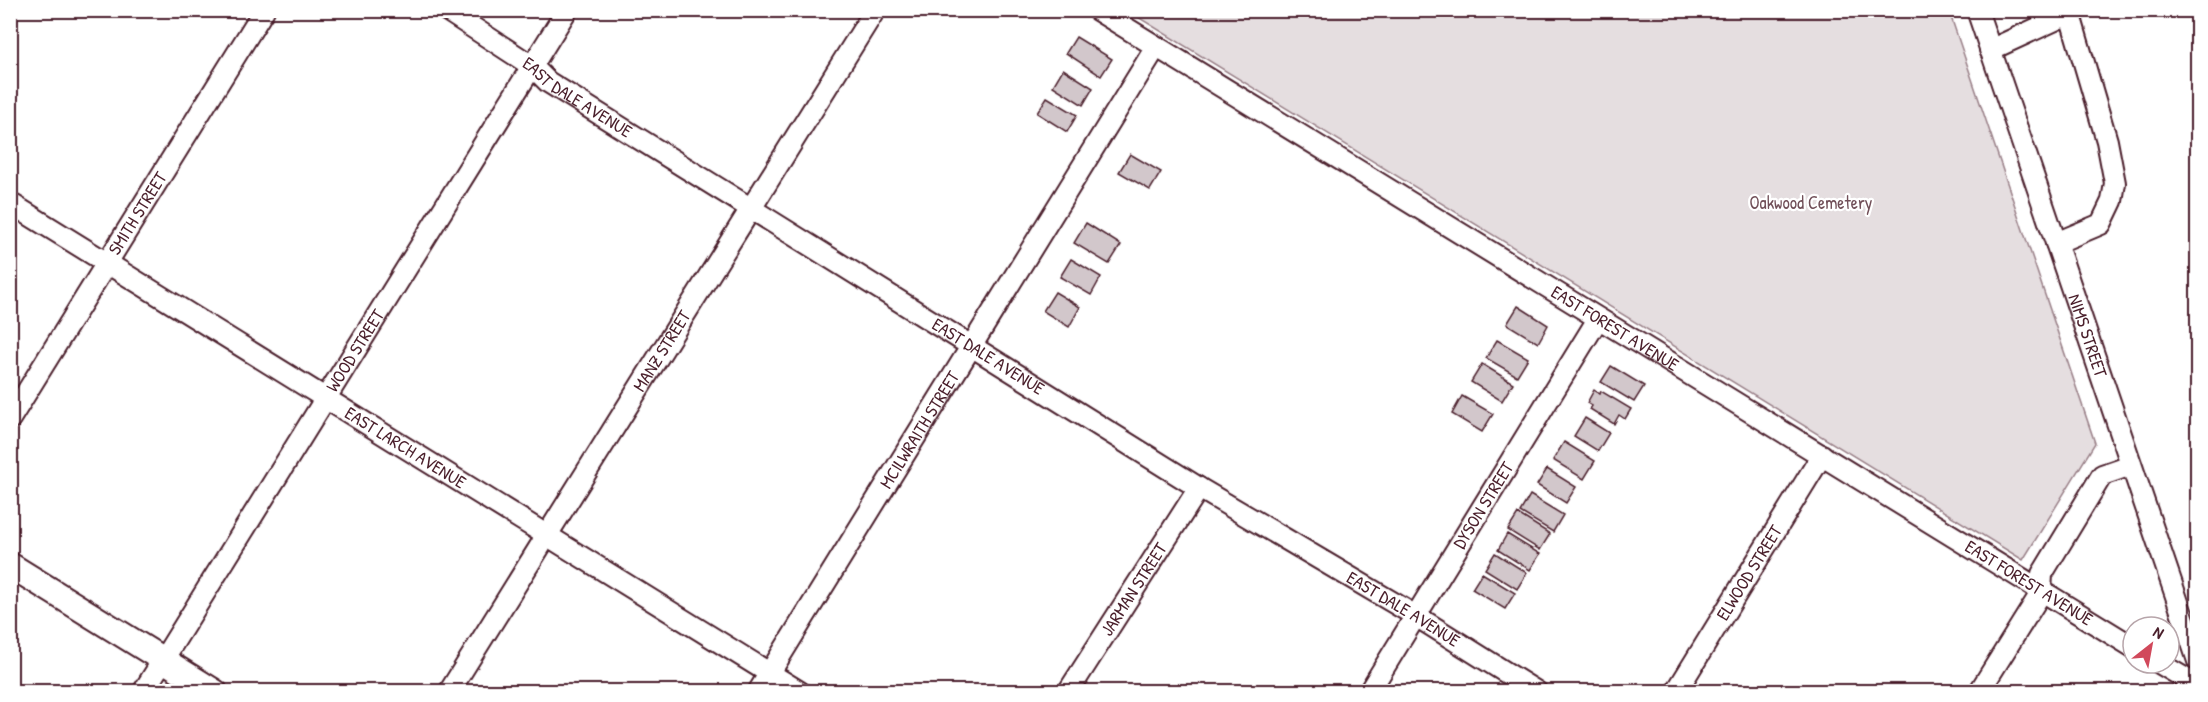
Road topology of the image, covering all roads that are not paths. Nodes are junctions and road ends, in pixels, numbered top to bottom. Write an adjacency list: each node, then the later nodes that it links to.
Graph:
1 (264, 10): 14 (street, SMITH STREET)
2 (446, 10): 10 (street, EAST DALE AVENUE)
3 (567, 10): 10 (street, WOOD STREET)
4 (875, 10): 12 (street, MANZ STREET)
5 (1097, 10): 8 (street, EAST FOREST AVENUE)
6 (1977, 10): 9 (street, NIMS STREET)
7 (2073, 13): 9 (street); 13 (street)
8 (1156, 47): 15 (street, EAST FOREST AVENUE); 16 (street, MCILWRAITH STREET)
9 (1990, 50): 13 (street, NIMS STREET)
10 (532, 66): 12 (street, EAST DALE AVENUE); 17 (street, WOOD STREET)
11 (10, 203): 14 (street, EAST LARCH AVENUE)
12 (752, 208): 16 (street, EAST DALE AVENUE); 22 (street, MANZ STREET)
13 (2056, 243): 20 (street, NIMS STREET)
14 (107, 263): 17 (street, EAST LARCH AVENUE); 18 (street, SMITH STREET)
15 (1598, 319): 19 (street, EAST FOREST AVENUE); 25 (street, DYSON STREET)
16 (972, 346): 21 (street, EAST DALE AVENUE); 29 (street, MCILWRAITH STREET)
17 (325, 397): 22 (street, EAST LARCH AVENUE); 27 (street, WOOD STREET)
18 (10, 419)
19 (1822, 455): 24 (street, EAST FOREST AVENUE); 40 (street, ELWOOD STREET)
20 (2131, 465): 24 (street); 28 (street, NIMS STREET)
21 (1199, 488): 25 (street, EAST DALE AVENUE); 37 (street, JARMAN STREET)
22 (547, 535): 29 (street, EAST LARCH AVENUE); 34 (street, MANZ STREET)
23 (10, 565): 27 (main road)
24 (2041, 593): 26 (street, EAST FOREST AVENUE); 41 (street)
25 (1416, 616): 38 (street, DYSON STREET); 39 (street, EAST DALE AVENUE)
26 (2121, 640)
27 (162, 660): 32 (street, WOOD STREET); 33 (main road)
28 (2198, 661)
29 (769, 673): 35 (street, MCILWRAITH STREET); 36 (street, EAST LARCH AVENUE)
30 (2179, 675): 31 (street)
31 (2198, 686)
32 (142, 692)
33 (215, 692)
34 (449, 692)
35 (758, 692)
36 (800, 692)
37 (1068, 692)
38 (1369, 692)
39 (1537, 692)
40 (1676, 692)
41 (1979, 692)

